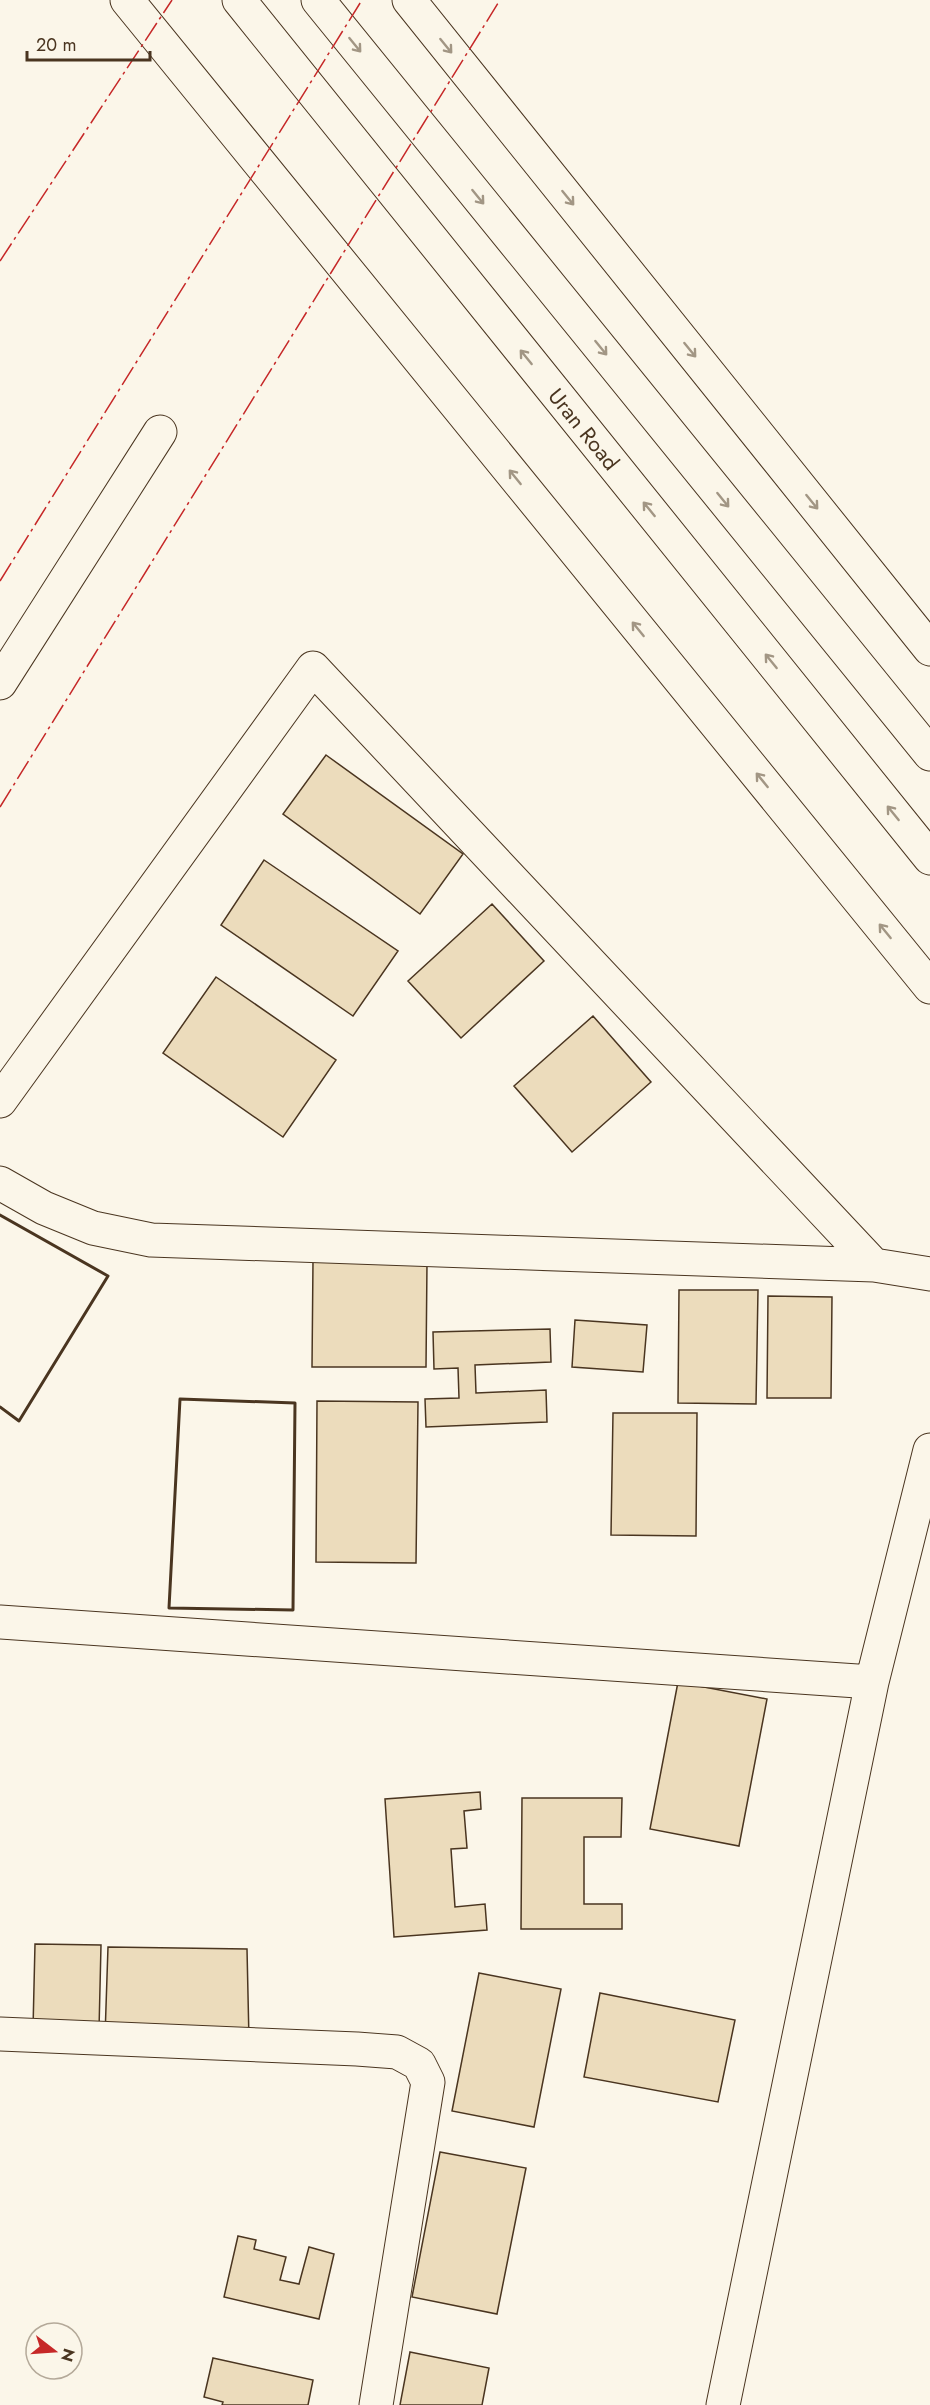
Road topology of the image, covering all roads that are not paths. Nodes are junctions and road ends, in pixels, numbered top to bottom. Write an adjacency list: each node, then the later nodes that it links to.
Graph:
1 (127, 0): 10 (main road, one-way to 1)
2 (239, 0): 9 (main road, Uran Road, one-way to 2)
3 (318, 0): 8 (main road, one-way to 8)
4 (409, 0): 6 (main road, one-way to 6)
5 (159, 432): 7 (main road)
6 (930, 649)
7 (0, 682)
8 (930, 754)
9 (930, 858)
10 (926, 982)
11 (0, 1101): 13 (main road)
12 (0, 1183): 13 (main road)
13 (874, 1265): 14 (main road)
14 (930, 1274)
15 (930, 1450): 17 (main road)
16 (0, 1622): 17 (main road)
17 (872, 1682): 20 (main road)
18 (0, 2034): 19 (main road)
19 (376, 2405)
20 (723, 2405)

